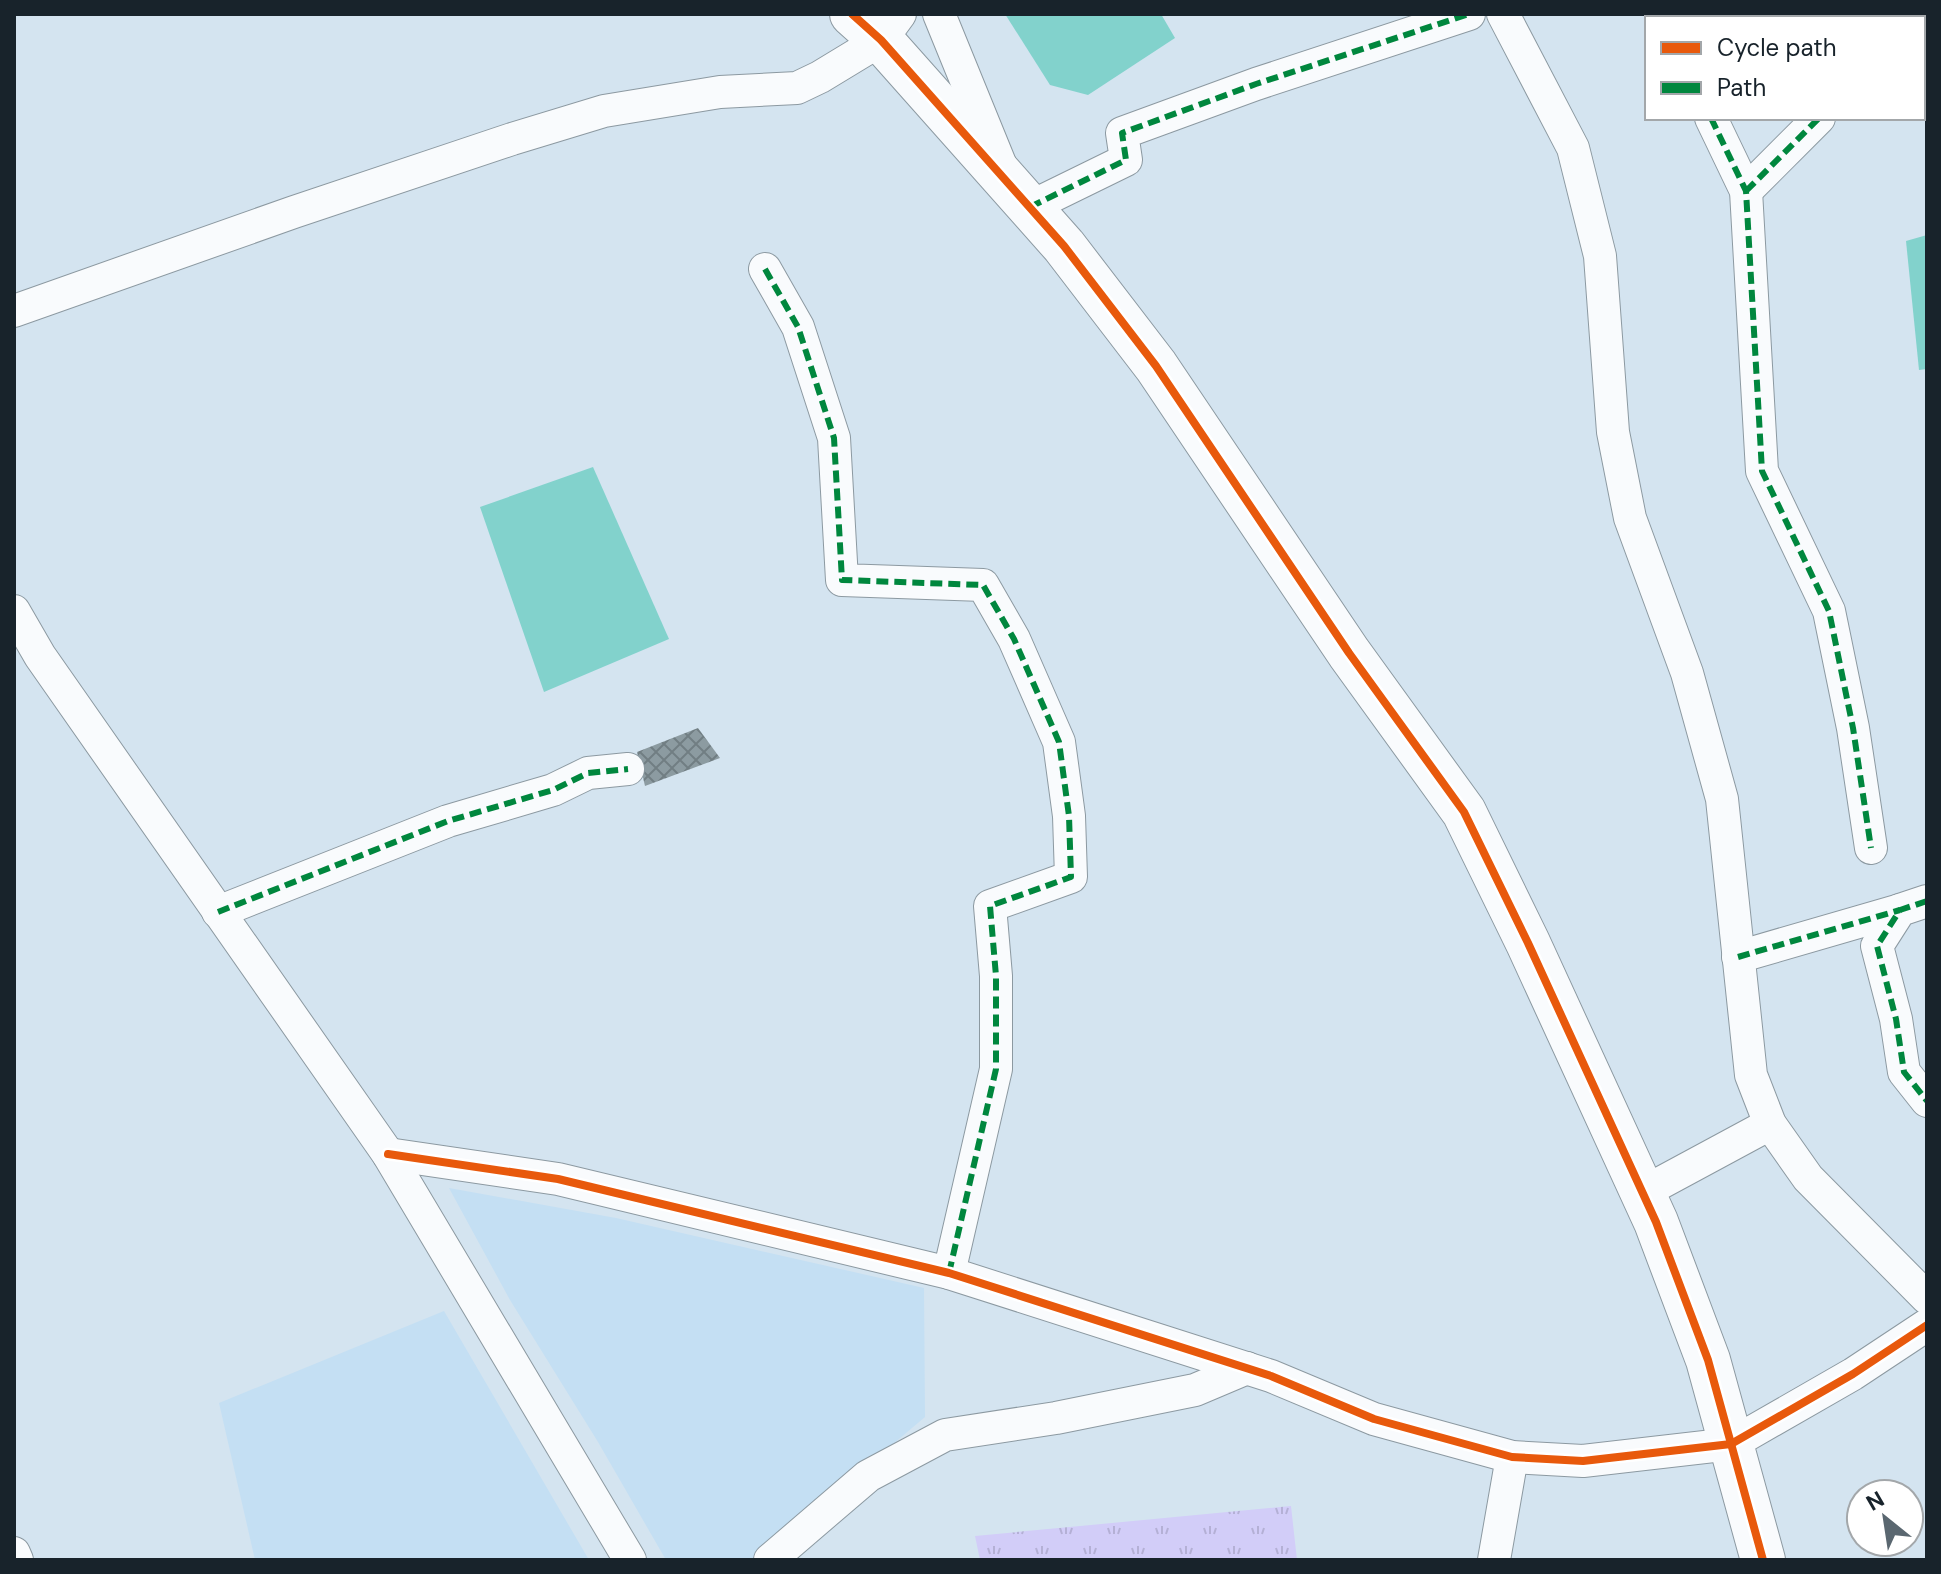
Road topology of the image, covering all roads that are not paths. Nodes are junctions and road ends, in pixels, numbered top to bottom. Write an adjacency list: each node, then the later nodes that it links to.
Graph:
1 (939, 14): 7 (street)
2 (1469, 14): 9 (street)
3 (1503, 14): 17 (street)
4 (878, 23): 7 (street); 11 (street)
5 (1712, 120): 8 (street)
6 (1817, 120): 8 (street)
7 (1000, 172): 9 (street)
8 (1746, 191): 14 (street)
9 (1030, 207): 21 (street)
10 (765, 269): 22 (street)
11 (14, 311)
12 (14, 611): 16 (street)
13 (628, 769): 16 (street)
14 (1871, 848)
15 (1914, 906): 17 (street); 18 (street)
16 (218, 912): 20 (street)
17 (1738, 957): 19 (street)
18 (1927, 1101)
19 (1770, 1124): 21 (street); 23 (street)
20 (388, 1154): 22 (street); 30 (street)
21 (1642, 1193): 26 (street)
22 (949, 1273): 25 (street)
23 (1927, 1298)
24 (1927, 1325): 26 (street)
25 (1247, 1368): 27 (street); 31 (street)
26 (1731, 1444): 27 (street); 33 (street)
27 (1512, 1457): 32 (street)
28 (14, 1553): 29 (street)
29 (17, 1560)
30 (630, 1560)
31 (770, 1560)
32 (1494, 1560)
33 (1763, 1560)

